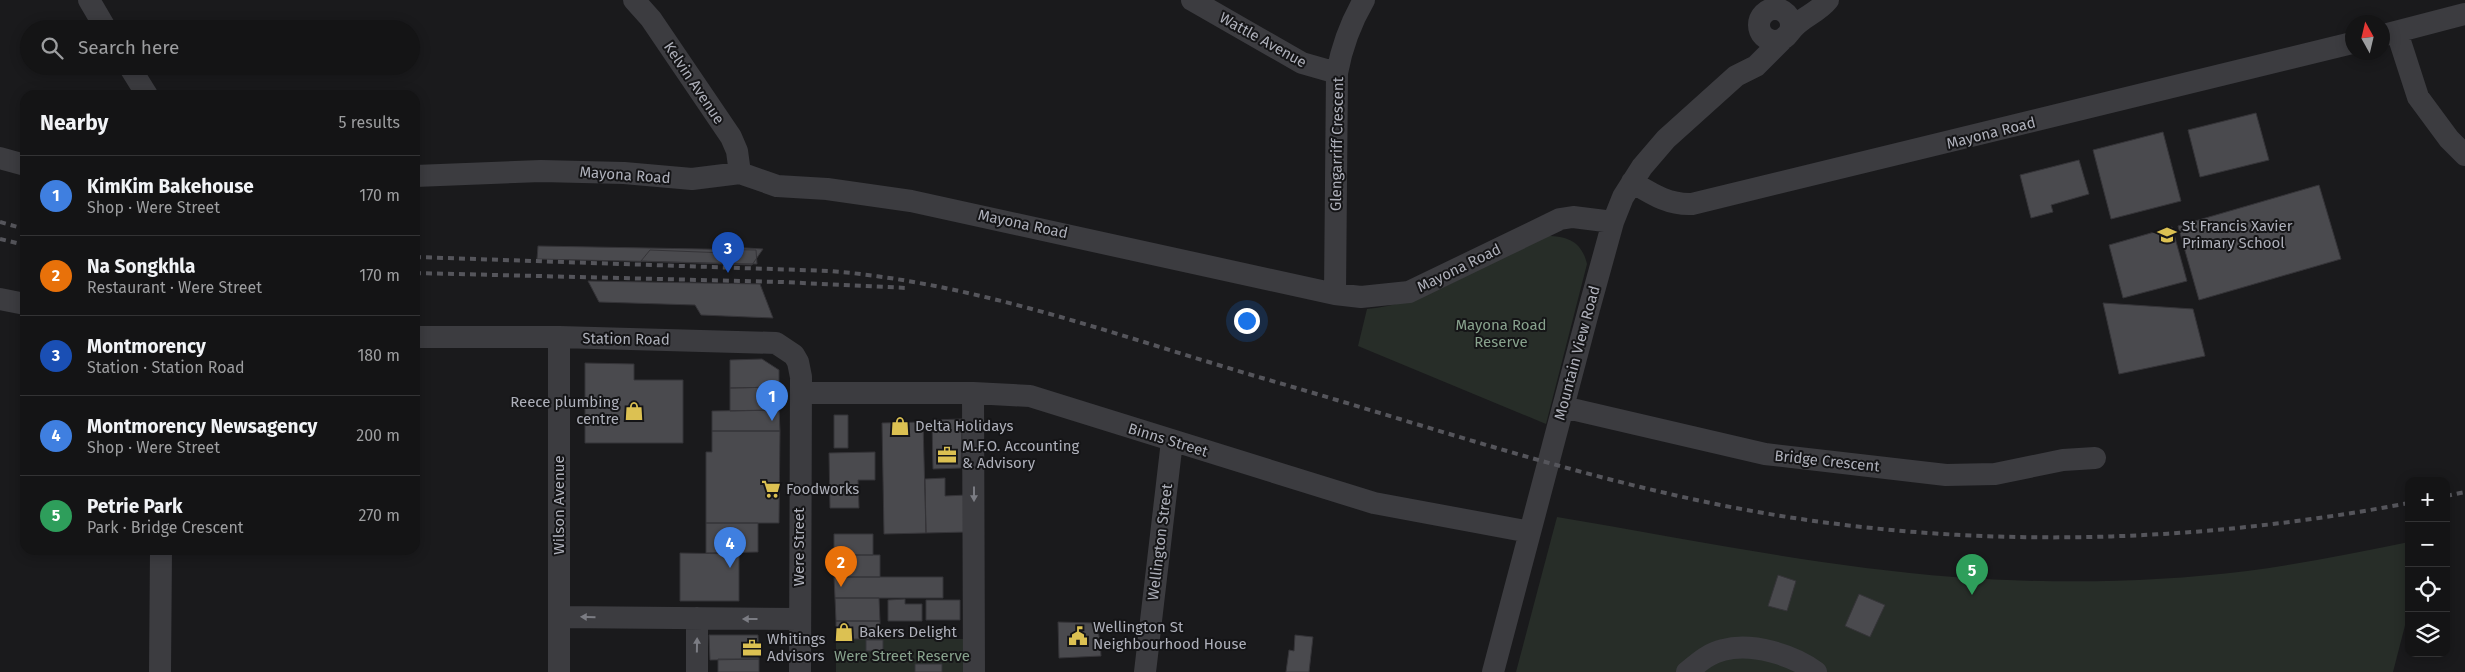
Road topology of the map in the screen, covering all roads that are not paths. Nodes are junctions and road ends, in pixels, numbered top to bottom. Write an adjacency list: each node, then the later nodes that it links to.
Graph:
1 (89, 0): 10 (street)
2 (634, 0): 22 (street, Kelvin Avenue)
3 (1192, 0): 15 (street, Wattle Avenue)
4 (1364, 0): 15 (street, Glengarriff Crescent)
5 (1752, 0): 11 (street)
6 (1808, 0): 8 (street)
7 (1828, 0): 12 (street, Mountain View Road)
8 (1776, 7): 11 (street); 12 (street)
9 (2465, 14): 13 (street)
10 (101, 20)
11 (1760, 26): 12 (street); 17 (street, Mountain View Road)
12 (1788, 34): 17 (street, Mountain View Road)
13 (2390, 34): 19 (street)
14 (2345, 45): 24 (street, Mayona Road)
15 (1337, 73): 26 (street, Glengarriff Crescent)
16 (135, 75): 18 (street)
17 (1736, 76): 24 (street, Mountain View Road)
18 (144, 90)
19 (2465, 155)
20 (0, 158): 21 (street)
21 (20, 164)
22 (740, 173): 23 (street, Mayona Road); 26 (street, Mayona Road)
23 (420, 176)
24 (1632, 182): 25 (street, Mountain View Road)
25 (1613, 222): 26 (street, Mayona Road); 33 (street, Mountain View Road)
26 (1334, 294)
27 (0, 299): 28 (street)
28 (20, 303)
29 (420, 337): 30 (street, Station Road)
30 (559, 337): 31 (street, Station Road); 38 (street, Wilson Avenue)
31 (801, 393): 32 (street, Binns Street); 40 (street, Were Street)
32 (973, 393): 34 (street, Binns Street); 45 (street, one-way to 45)
33 (1563, 407): 35 (street, Bridge Crescent); 36 (street, Mountain View Road)
34 (1172, 441): 36 (street, Binns Street); 46 (street, Wellington Street)
35 (2095, 458)
36 (1530, 532): 47 (street, Mountain View Road)
37 (160, 555): 41 (street)
38 (559, 617): 39 (street, one-way to 38); 42 (street, Wilson Avenue)
39 (697, 618): 40 (street, one-way to 39); 43 (street, one-way to 39)
40 (799, 619): 44 (street, Were Street)
41 (160, 672)
42 (559, 672)
43 (697, 672)
44 (800, 672)
45 (974, 672)
46 (1145, 672)
47 (1493, 672)
48 (1687, 672): 49 (street)
49 (1816, 672)

